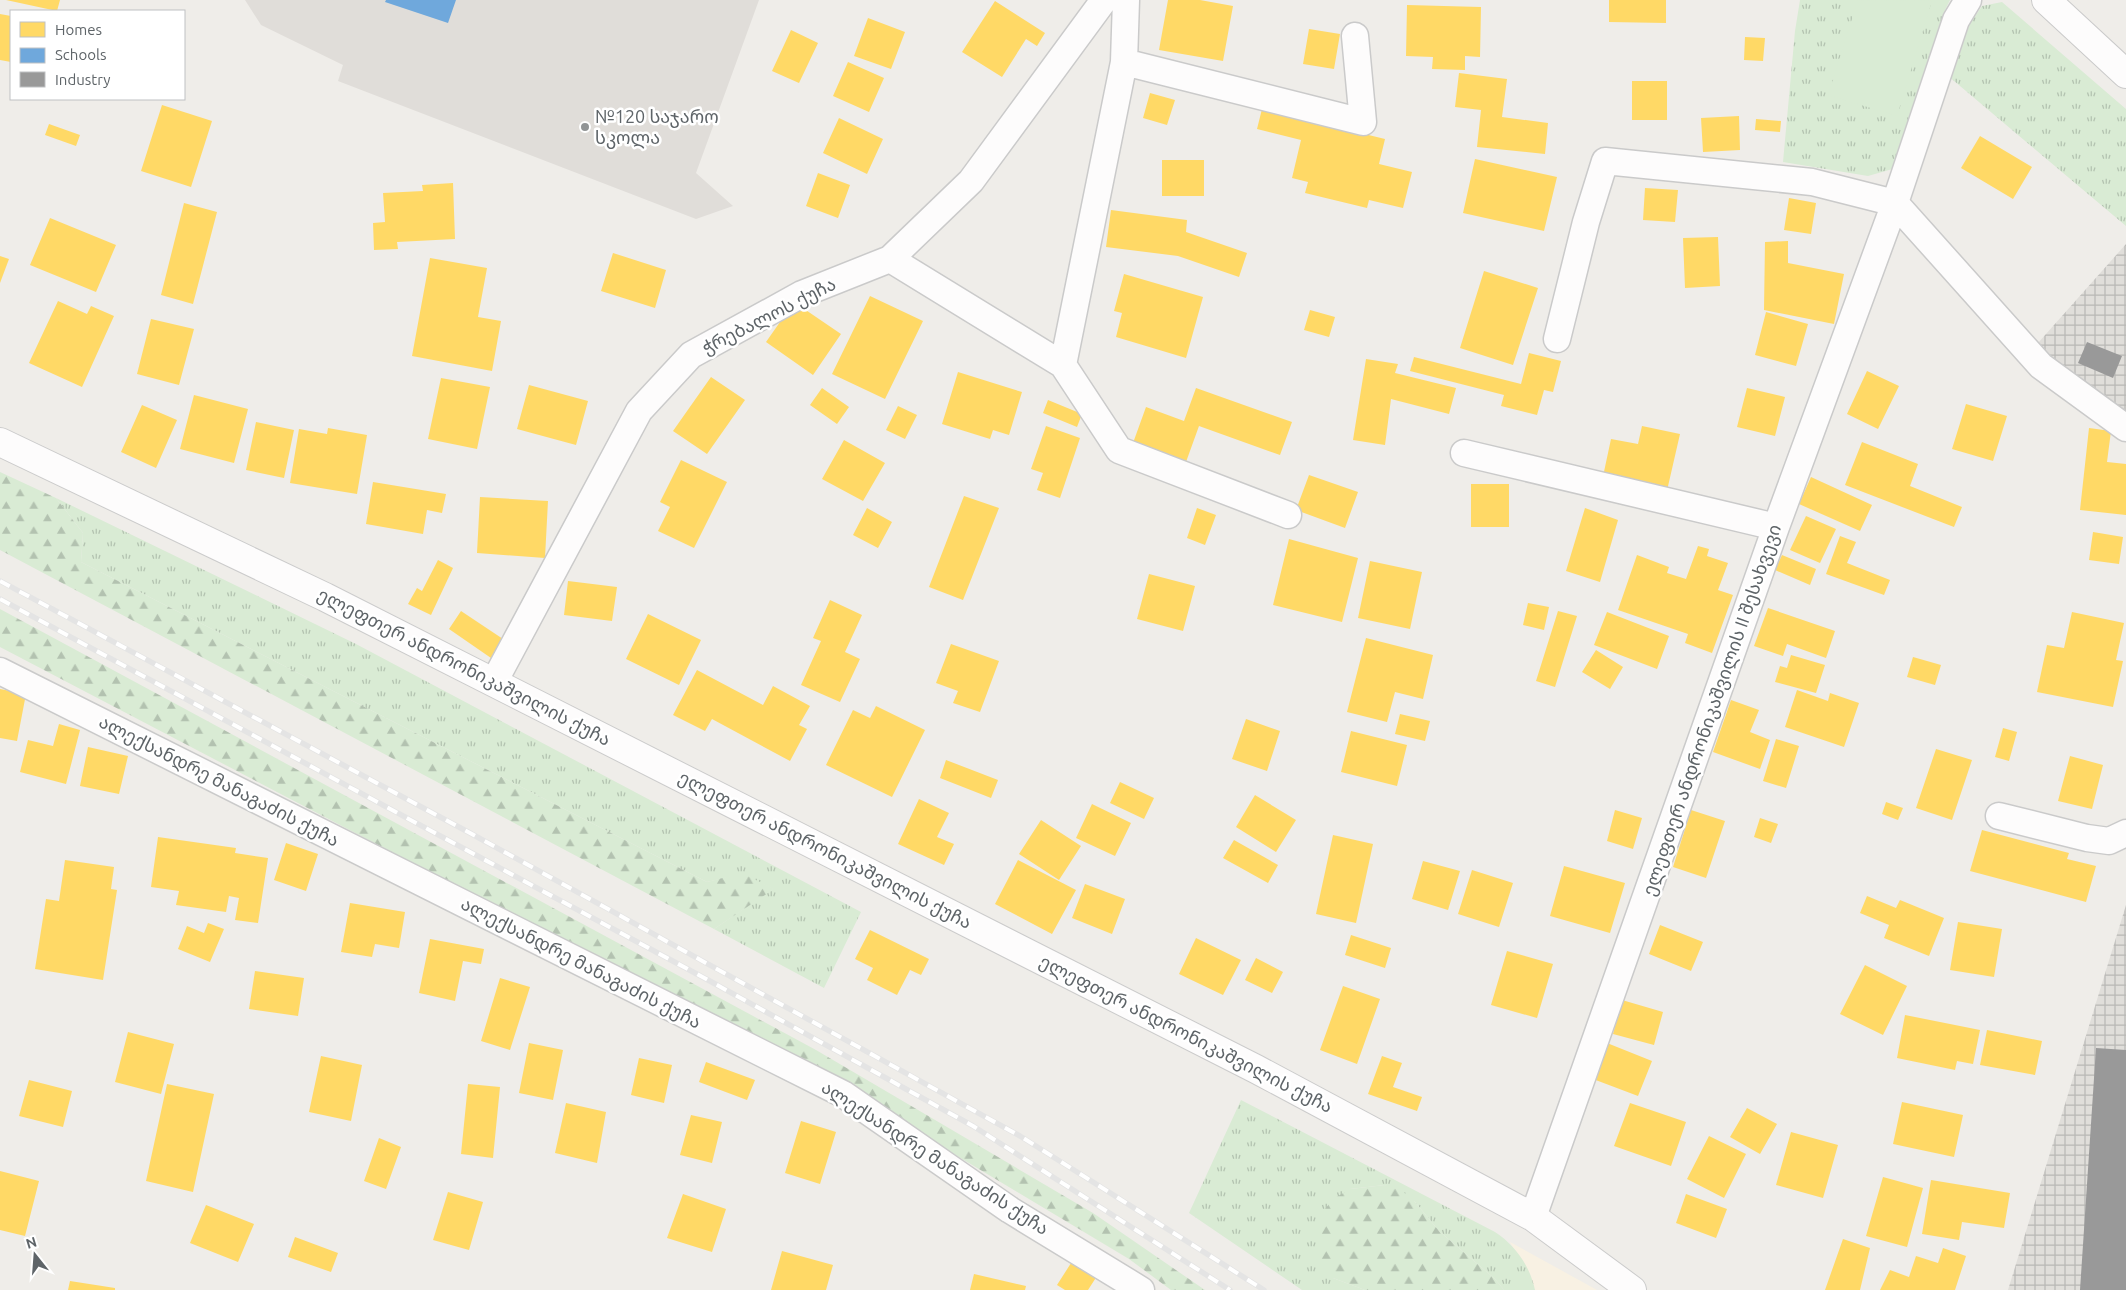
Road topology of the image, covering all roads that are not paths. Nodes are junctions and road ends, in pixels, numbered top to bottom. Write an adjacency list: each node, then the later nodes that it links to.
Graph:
1 (1104, 0): 9 (street, ჭრებალოს ქუჩა)
2 (1126, 0): 6 (street)
3 (1968, 0): 8 (street, ელეფთერ ანდრონიკაშვილის II შესახვევი)
4 (2046, 0): 7 (main road)
5 (1355, 36): 6 (street)
6 (1124, 62): 11 (street)
7 (2126, 74)
8 (1895, 203): 10 (street); 12 (street); 16 (street, ელეფთერ ანდრონიკაშვილის II შესახვევი)
9 (890, 258): 11 (street); 18 (street, ჭრებალოს ქუჩა)
10 (1557, 339)
11 (1062, 364): 15 (street)
12 (2126, 428)
13 (0, 442): 18 (main road, ელეფთერ ანდრონიკაშვილის ქუჩა)
14 (1464, 453): 16 (street)
15 (1288, 515)
16 (1776, 527): 21 (street, ელეფთერ ანდრონიკაშვილის II შესახვევი)
17 (0, 671): 22 (street, ალექსანდრე მანაგაძის ქუჩა)
18 (494, 682): 21 (main road, ელეფთერ ანდრონიკაშვილის ქუჩა)
19 (1999, 816): 20 (street)
20 (2126, 833)
21 (1533, 1217): 23 (main road, ელეფთერ ანდრონიკაშვილის ქუჩა)
22 (1141, 1290)
23 (1632, 1290)

